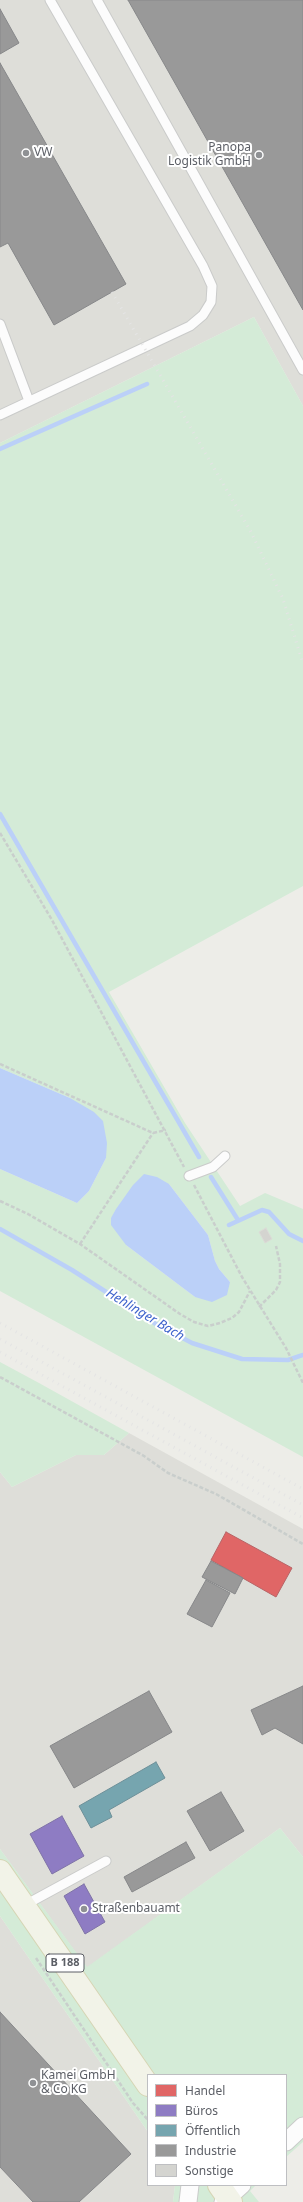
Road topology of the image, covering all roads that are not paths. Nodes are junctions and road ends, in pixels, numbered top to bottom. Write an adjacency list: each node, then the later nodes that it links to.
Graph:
1 (50, 0): 5 (lane)
2 (97, 0): 4 (lane)
3 (0, 324): 5 (lane)
4 (303, 370)
5 (30, 401): 6 (lane)
6 (0, 415)
7 (225, 1156): 8 (lane)
8 (189, 1176)
9 (106, 1861): 11 (lane)
10 (0, 1871): 11 (main road, B 188)
11 (25, 1905): 12 (main road, B 188)
12 (147, 2083)
13 (303, 2126): 14 (street)
14 (287, 2141)
15 (190, 2186): 16 (street)
16 (188, 2202)

